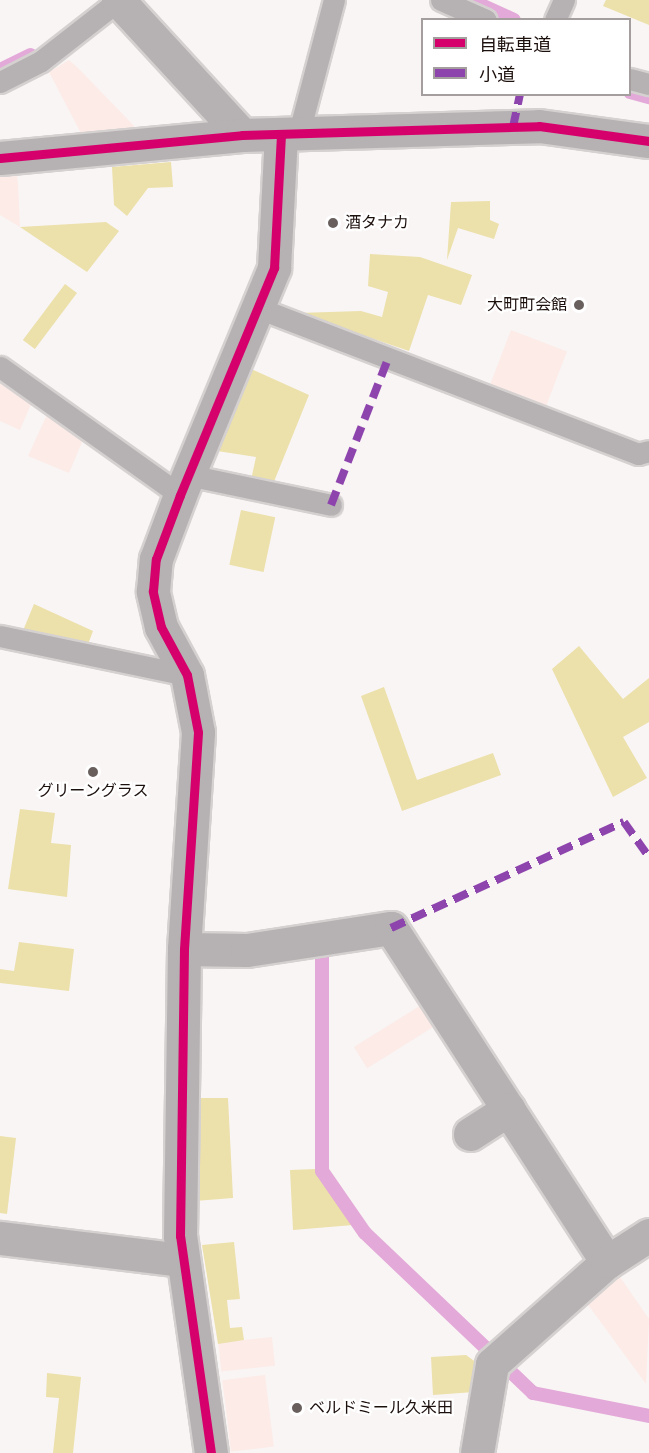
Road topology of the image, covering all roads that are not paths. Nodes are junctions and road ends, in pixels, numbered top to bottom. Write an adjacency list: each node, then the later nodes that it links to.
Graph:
1 (334, 0): 11 (lane)
2 (441, 0): 5 (lane)
3 (564, 0): 6 (lane)
4 (119, 1): 8 (lane); 10 (street)
5 (482, 18)
6 (556, 18)
7 (631, 79): 9 (lane)
8 (0, 82)
9 (649, 84)
10 (242, 135): 11 (street); 13 (street)
11 (290, 136): 12 (street); 14 (street)
12 (649, 141)
13 (0, 158)
14 (258, 308): 16 (lane); 17 (street)
15 (0, 367): 17 (lane)
16 (649, 451)
17 (184, 485): 18 (lane); 20 (street)
18 (331, 505)
19 (0, 636): 20 (lane)
20 (187, 675): 21 (street)
21 (184, 949): 22 (street); 26 (street)
22 (508, 1109): 23 (street); 27 (street)
23 (470, 1134)
24 (649, 1235): 27 (street)
25 (0, 1238): 26 (street)
26 (183, 1260): 28 (street)
27 (607, 1262): 29 (street)
28 (211, 1453)
29 (477, 1453)

